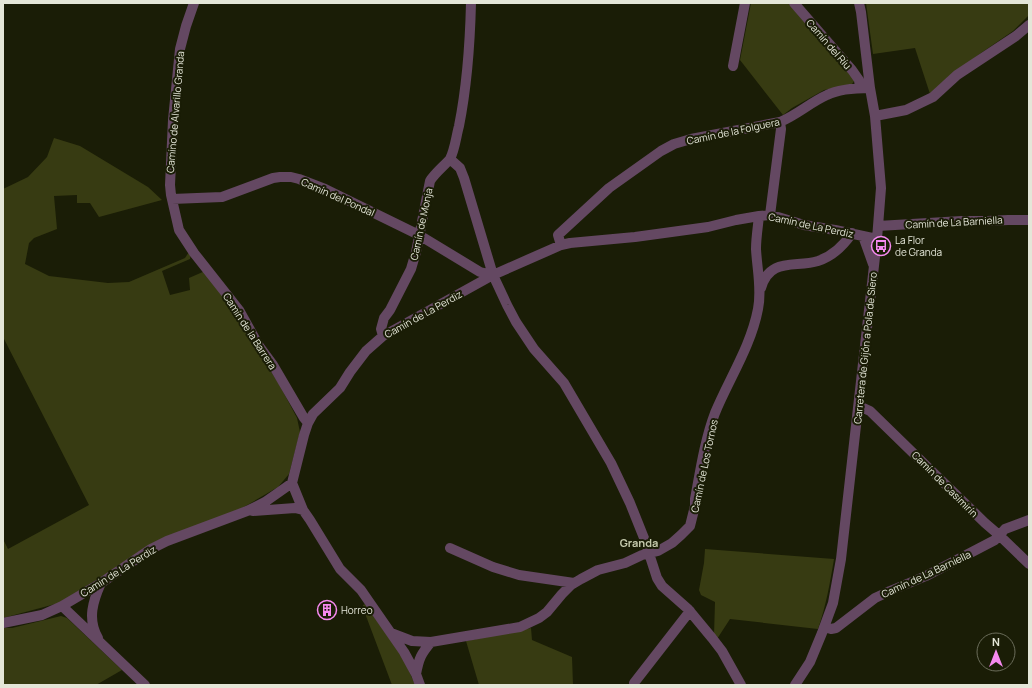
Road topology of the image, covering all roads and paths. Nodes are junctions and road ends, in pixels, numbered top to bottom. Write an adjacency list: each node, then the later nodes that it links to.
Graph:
1 (194, 3): 13 (street, Camino de Alvarillo Granda)
2 (471, 3): 12 (street)
3 (745, 3): 7 (street)
4 (794, 3): 8 (street, Camín del Ríu)
5 (859, 3): 9 (street, Carretera de Gijón a Pola de Siero)
6 (1029, 25): 10 (street)
7 (733, 66)
8 (860, 88): 9 (street, Camín de la Folguera); 11 (street, Camín de la Folguera)
9 (870, 88): 10 (street, Carretera de Gijón a Pola de Siero)
10 (875, 116): 17 (street, Carretera de Gijón a Pola de Siero)
11 (780, 122): 14 (street); 22 (street, Camín de la Folguera)
12 (450, 159): 19 (street, Camín de Monja); 24 (street)
13 (172, 199): 19 (street, Camín del Pondal); 28 (street, Camín de la Barrera)
14 (770, 215): 15 (street, Camín de La Perdiz); 18 (street, Camín de La Perdiz)
15 (759, 216): 22 (street, Camín de La Perdiz); 25 (street, Camín de Los Tornos)
16 (1029, 220): 17 (street, Camín de La Barniella)
17 (878, 226): 21 (street, Carretera de Gijón a Pola de Siero)
18 (852, 234): 20 (street, Camín de La Perdiz); 25 (street, Camín de Los Tornos)
19 (419, 235): 24 (street, Camín del Pondal); 26 (street, Camín de Monja)
20 (863, 236): 21 (street, Camín de La Perdiz); 23 (street)
21 (877, 239): 23 (street, Carretera de Gijón a Pola de Siero)
22 (560, 246): 24 (street, Camín de La Perdiz)
23 (874, 267): 27 (street, Carretera de Gijón a Pola de Siero)
24 (493, 275): 26 (street, Camín de La Perdiz); 35 (street)
25 (760, 290): 35 (street, Camín de Los Tornos)
26 (383, 336): 28 (street, Camín de La Perdiz)
27 (859, 406): 33 (street, Camín de Casimirín); 42 (street, Carretera de Gijón a Pola de Siero)
28 (308, 423): 29 (street, Camín de La Perdiz)
29 (292, 484): 30 (street); 31 (street, Camín de La Perdiz)
30 (303, 510): 31 (street); 43 (street)
31 (247, 511): 37 (street, Camín de La Perdiz)
32 (1029, 520): 33 (street, Camín de La Barniella)
33 (999, 535): 36 (street, Camín de Casimirín); 42 (street, Camín de La Barniella)
34 (450, 548): 38 (street)
35 (649, 553): 38 (street, Camín de Los Tornos); 40 (street)
36 (1029, 564)
37 (101, 583): 39 (street, Camín de La Perdiz); 44 (street)
38 (574, 583): 45 (street, Camín de Los Tornos)
39 (62, 606): 41 (street, Camín de La Perdiz); 44 (street)
40 (690, 611): 47 (street); 50 (street)
41 (3, 623)
42 (824, 627): 51 (street, Carretera de Gijón a Pola de Siero)
43 (391, 633): 45 (street, Camín de Los Tornos); 46 (street)
44 (100, 642): 48 (street)
45 (431, 642): 46 (street)
46 (416, 674): 49 (street)
47 (634, 683)
48 (145, 685)
49 (420, 685)
50 (741, 685)
51 (795, 685)

